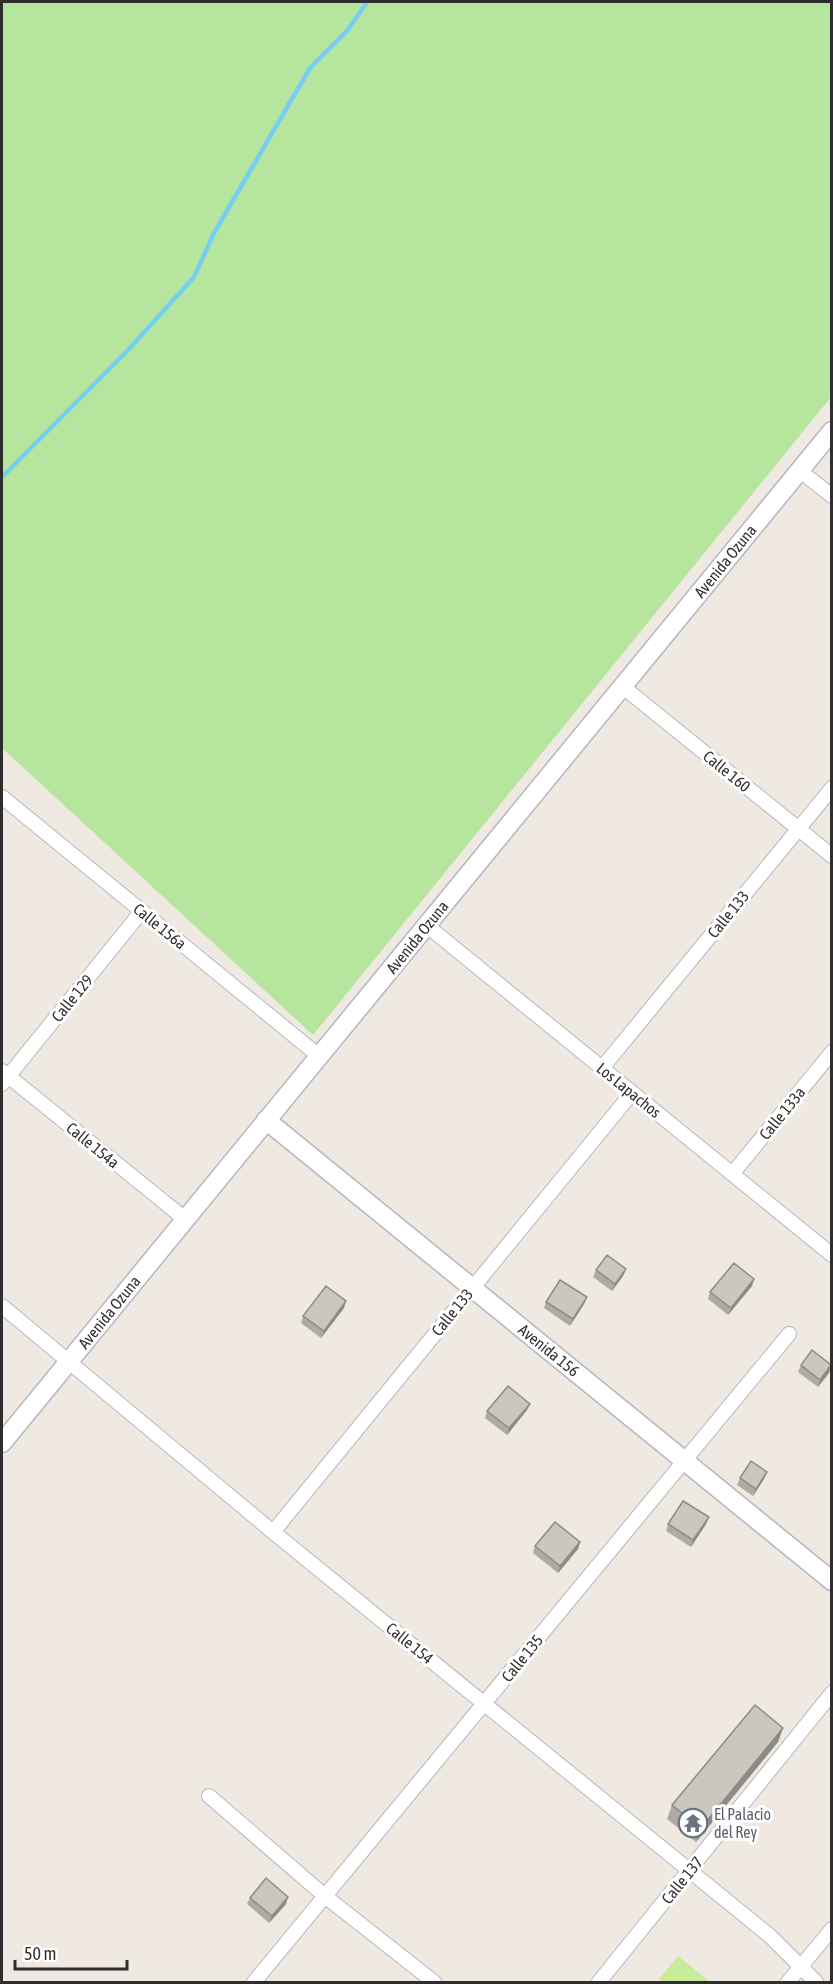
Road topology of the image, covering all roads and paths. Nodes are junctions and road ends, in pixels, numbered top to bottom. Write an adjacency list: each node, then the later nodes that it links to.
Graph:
1 (831, 430): 2 (main road, Avenida Ozuna)
2 (800, 470): 3 (street); 4 (main road, Avenida Ozuna)
3 (831, 496)
4 (622, 686): 7 (street, Calle 160); 10 (main road, Avenida Ozuna)
5 (831, 788): 7 (street, Calle 133)
6 (2, 797): 9 (street, Calle 156a)
7 (798, 829): 8 (street, Calle 160); 13 (street, Calle 133)
8 (831, 856)
9 (142, 912): 12 (street, Calle 156a); 14 (street, Calle 129)
10 (426, 925): 12 (main road, Avenida Ozuna); 13 (street, Los Lapachos)
11 (831, 1052): 17 (street, Calle 133a)
12 (319, 1056): 16 (main road, Avenida Ozuna)
13 (602, 1068): 15 (street, Los Lapachos)
14 (4, 1077): 18 (street, Calle 154a)
15 (632, 1093): 17 (street, Los Lapachos); 20 (street, Calle 133)
16 (266, 1120): 18 (main road, Avenida Ozuna); 20 (main road, Avenida 156)
17 (732, 1174): 19 (street, Los Lapachos)
18 (185, 1219): 23 (main road, Avenida Ozuna)
19 (831, 1255)
20 (472, 1288): 25 (main road, Avenida 156); 26 (street, Calle 133)
21 (2, 1306): 23 (street, Calle 154)
22 (789, 1334): 25 (street, Calle 135)
23 (69, 1360): 24 (main road, Avenida Ozuna); 26 (street, Calle 154)
24 (2, 1443)
25 (684, 1461): 27 (main road, Avenida 156); 29 (street, Calle 135)
26 (273, 1532): 29 (street, Calle 154)
27 (831, 1581)
28 (831, 1693): 31 (street, Calle 137)
29 (485, 1704): 31 (street, Calle 154); 32 (street, Calle 135)
30 (209, 1796): 32 (street)
31 (690, 1870): 34 (street, Calle 154); 37 (street, Calle 137)
32 (326, 1897): 35 (street, Calle 135); 36 (street)
33 (831, 1929): 34 (street)
34 (801, 1967): 38 (street); 39 (street, Calle 154)
35 (254, 1983)
36 (434, 1983)
37 (599, 1983)
38 (788, 1983)
39 (816, 1983)

